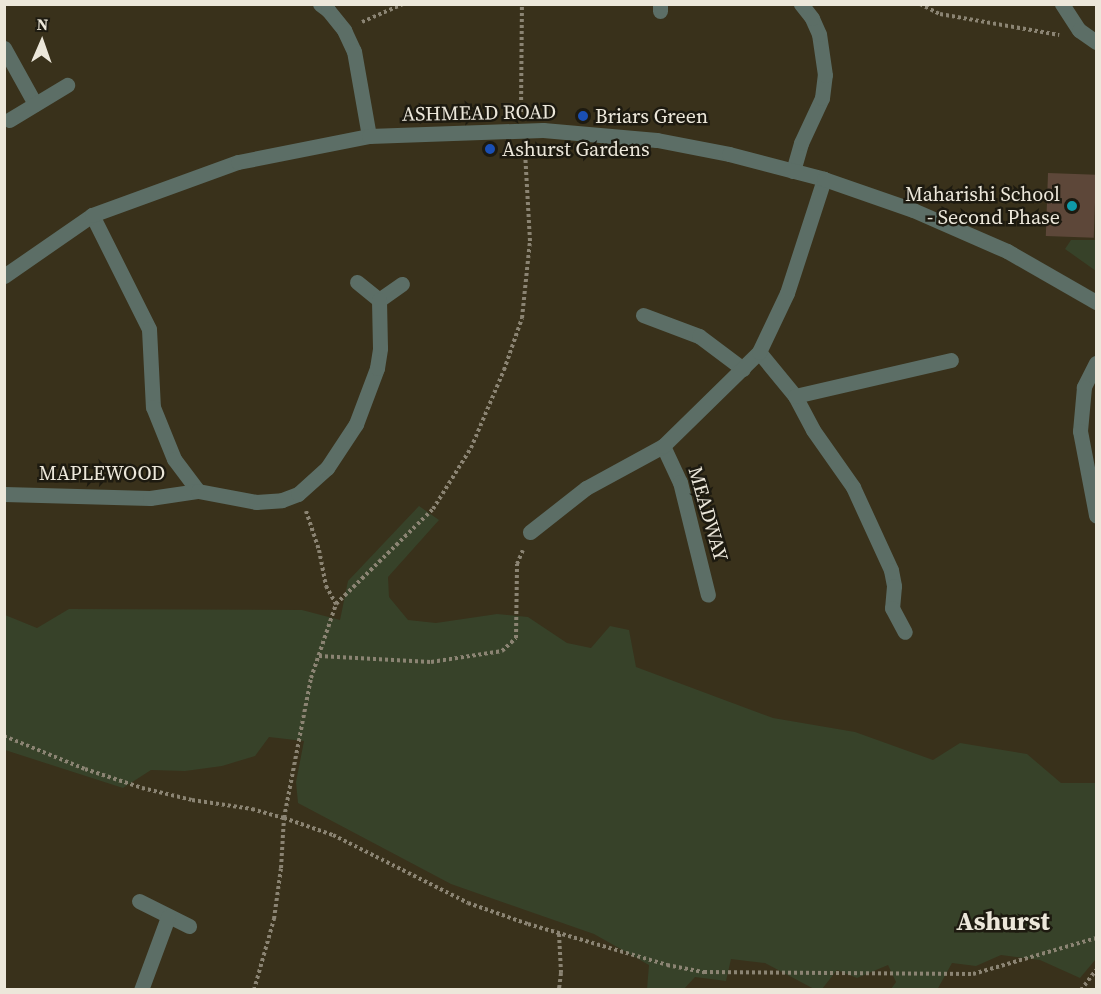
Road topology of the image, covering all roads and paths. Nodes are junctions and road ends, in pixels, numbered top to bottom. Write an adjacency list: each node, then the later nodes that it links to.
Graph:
1 (320, 4): 7 (street)
2 (403, 4): 7 (path)
3 (522, 4): 13 (path)
4 (801, 4): 15 (street)
5 (920, 4): 8 (path)
6 (1062, 4): 8 (street)
7 (344, 30): 14 (street)
8 (1095, 41)
9 (4, 48): 11 (street)
10 (66, 85): 11 (street)
11 (35, 104): 12 (street)
12 (9, 120)
13 (543, 130): 14 (street, ASHMEAD ROAD); 15 (street, ASHMEAD ROAD); 36 (path)
14 (369, 136): 17 (street, ASHMEAD ROAD)
15 (793, 171): 16 (street, ASHMEAD ROAD)
16 (824, 179): 22 (street, ASHMEAD ROAD); 24 (street)
17 (92, 215): 18 (street, ASHMEAD ROAD); 30 (street, MAPLEWOOD)
18 (4, 276)
19 (357, 282): 21 (street)
20 (402, 284): 21 (street)
21 (379, 300): 32 (street, MAPLEWOOD)
22 (1096, 302)
23 (643, 315): 27 (street)
24 (759, 352): 27 (street); 28 (street)
25 (951, 360): 28 (street)
26 (1096, 363): 33 (street)
27 (743, 369): 29 (street)
28 (795, 396): 37 (street)
29 (663, 446): 34 (street); 35 (street, MEADWAY)
30 (198, 491): 31 (street, MAPLEWOOD); 32 (street, MAPLEWOOD)
31 (4, 494)
32 (298, 494): 36 (path)
33 (1096, 515)
34 (530, 532): 38 (path)
35 (708, 595)
36 (336, 604): 38 (path)
37 (905, 632)
38 (319, 656): 40 (path)
39 (4, 736): 40 (path)
40 (284, 818): 44 (path); 48 (path)
41 (139, 901): 42 (street)
42 (168, 917): 43 (street); 47 (street)
43 (189, 926)
44 (559, 933): 45 (path); 49 (path)
45 (1096, 938)
46 (1096, 970): 50 (path)
47 (141, 990)
48 (254, 990)
49 (559, 990)
50 (1082, 990)

